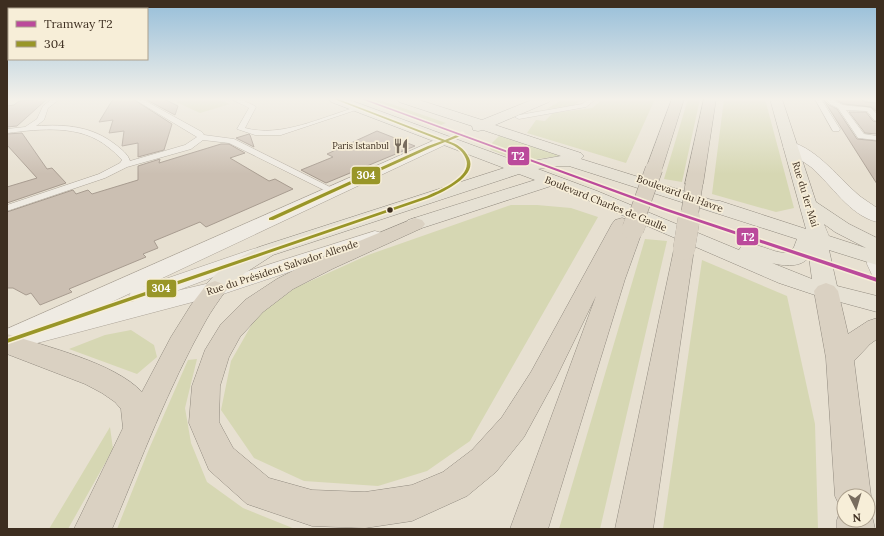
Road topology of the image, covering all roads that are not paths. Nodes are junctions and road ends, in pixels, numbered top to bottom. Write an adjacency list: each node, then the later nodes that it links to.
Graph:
1 (34, 124): 16 (lane)
2 (181, 124): 18 (lane)
3 (243, 124): 4 (lane)
4 (309, 124)
5 (402, 124): 20 (main road, Boulevard Charles de Gaulle)
6 (477, 124): 14 (main road)
7 (497, 124): 14 (main road)
8 (500, 124): 14 (main road)
9 (670, 124): 33 (highway, bridge)
10 (705, 124): 48 (highway, bridge)
11 (784, 124): 21 (main road, Rue du 1er Mai)
12 (834, 124): 15 (lane)
13 (853, 124): 19 (lane)
14 (489, 128): 20 (main road); 20 (main road); 30 (main road, Boulevard du Havre)
15 (836, 128)
16 (27, 129): 17 (lane); 22 (lane)
17 (7, 132)
18 (201, 137): 22 (lane); 25 (lane)
19 (877, 138)
20 (455, 144): 23 (main road, Boulevard Charles de Gaulle); 25 (street); 27 (main road)
21 (791, 147): 28 (main road, Rue du 1er Mai); 31 (street)
22 (124, 165): 29 (lane)
23 (520, 168): 24 (main road, Boulevard Charles de Gaulle); 27 (main road, Rue du Président Salvador Allende); 30 (main road, Rue du Président Salvador Allende)
24 (552, 180): 26 (main road, Boulevard Charles de Gaulle); 32 (main road, Rue du Président Salvador Allende)
25 (333, 191): 41 (street)
26 (591, 195): 34 (main road); 38 (main road, Boulevard Charles de Gaulle)
27 (428, 197): 35 (main road, Rue du Président Salvador Allende)
28 (809, 205): 34 (main road, Rue du 1er Mai); 36 (main road)
29 (7, 208)
30 (728, 210): 34 (main road, Boulevard du Havre)
31 (877, 216)
32 (415, 224): 33 (highway); 37 (street, Rue du Président Salvador Allende)
33 (627, 226): 47 (highway)
34 (815, 237): 36 (main road, Boulevard du Havre); 38 (main road, Rue du 1er Mai)
35 (266, 251): 37 (main road); 41 (street, Rue du Président Salvador Allende)
36 (876, 258)
37 (215, 289): 41 (street, Rue du Président Salvador Allende); 44 (highway)
38 (826, 291): 39 (main road, Boulevard Charles de Gaulle); 43 (highway)
39 (877, 304)
40 (877, 327): 43 (highway)
41 (7, 341)
42 (7, 344): 44 (highway)
43 (840, 358): 45 (highway)
44 (138, 428): 46 (highway)
45 (852, 488)
46 (93, 529)
47 (529, 529)
48 (634, 529)

